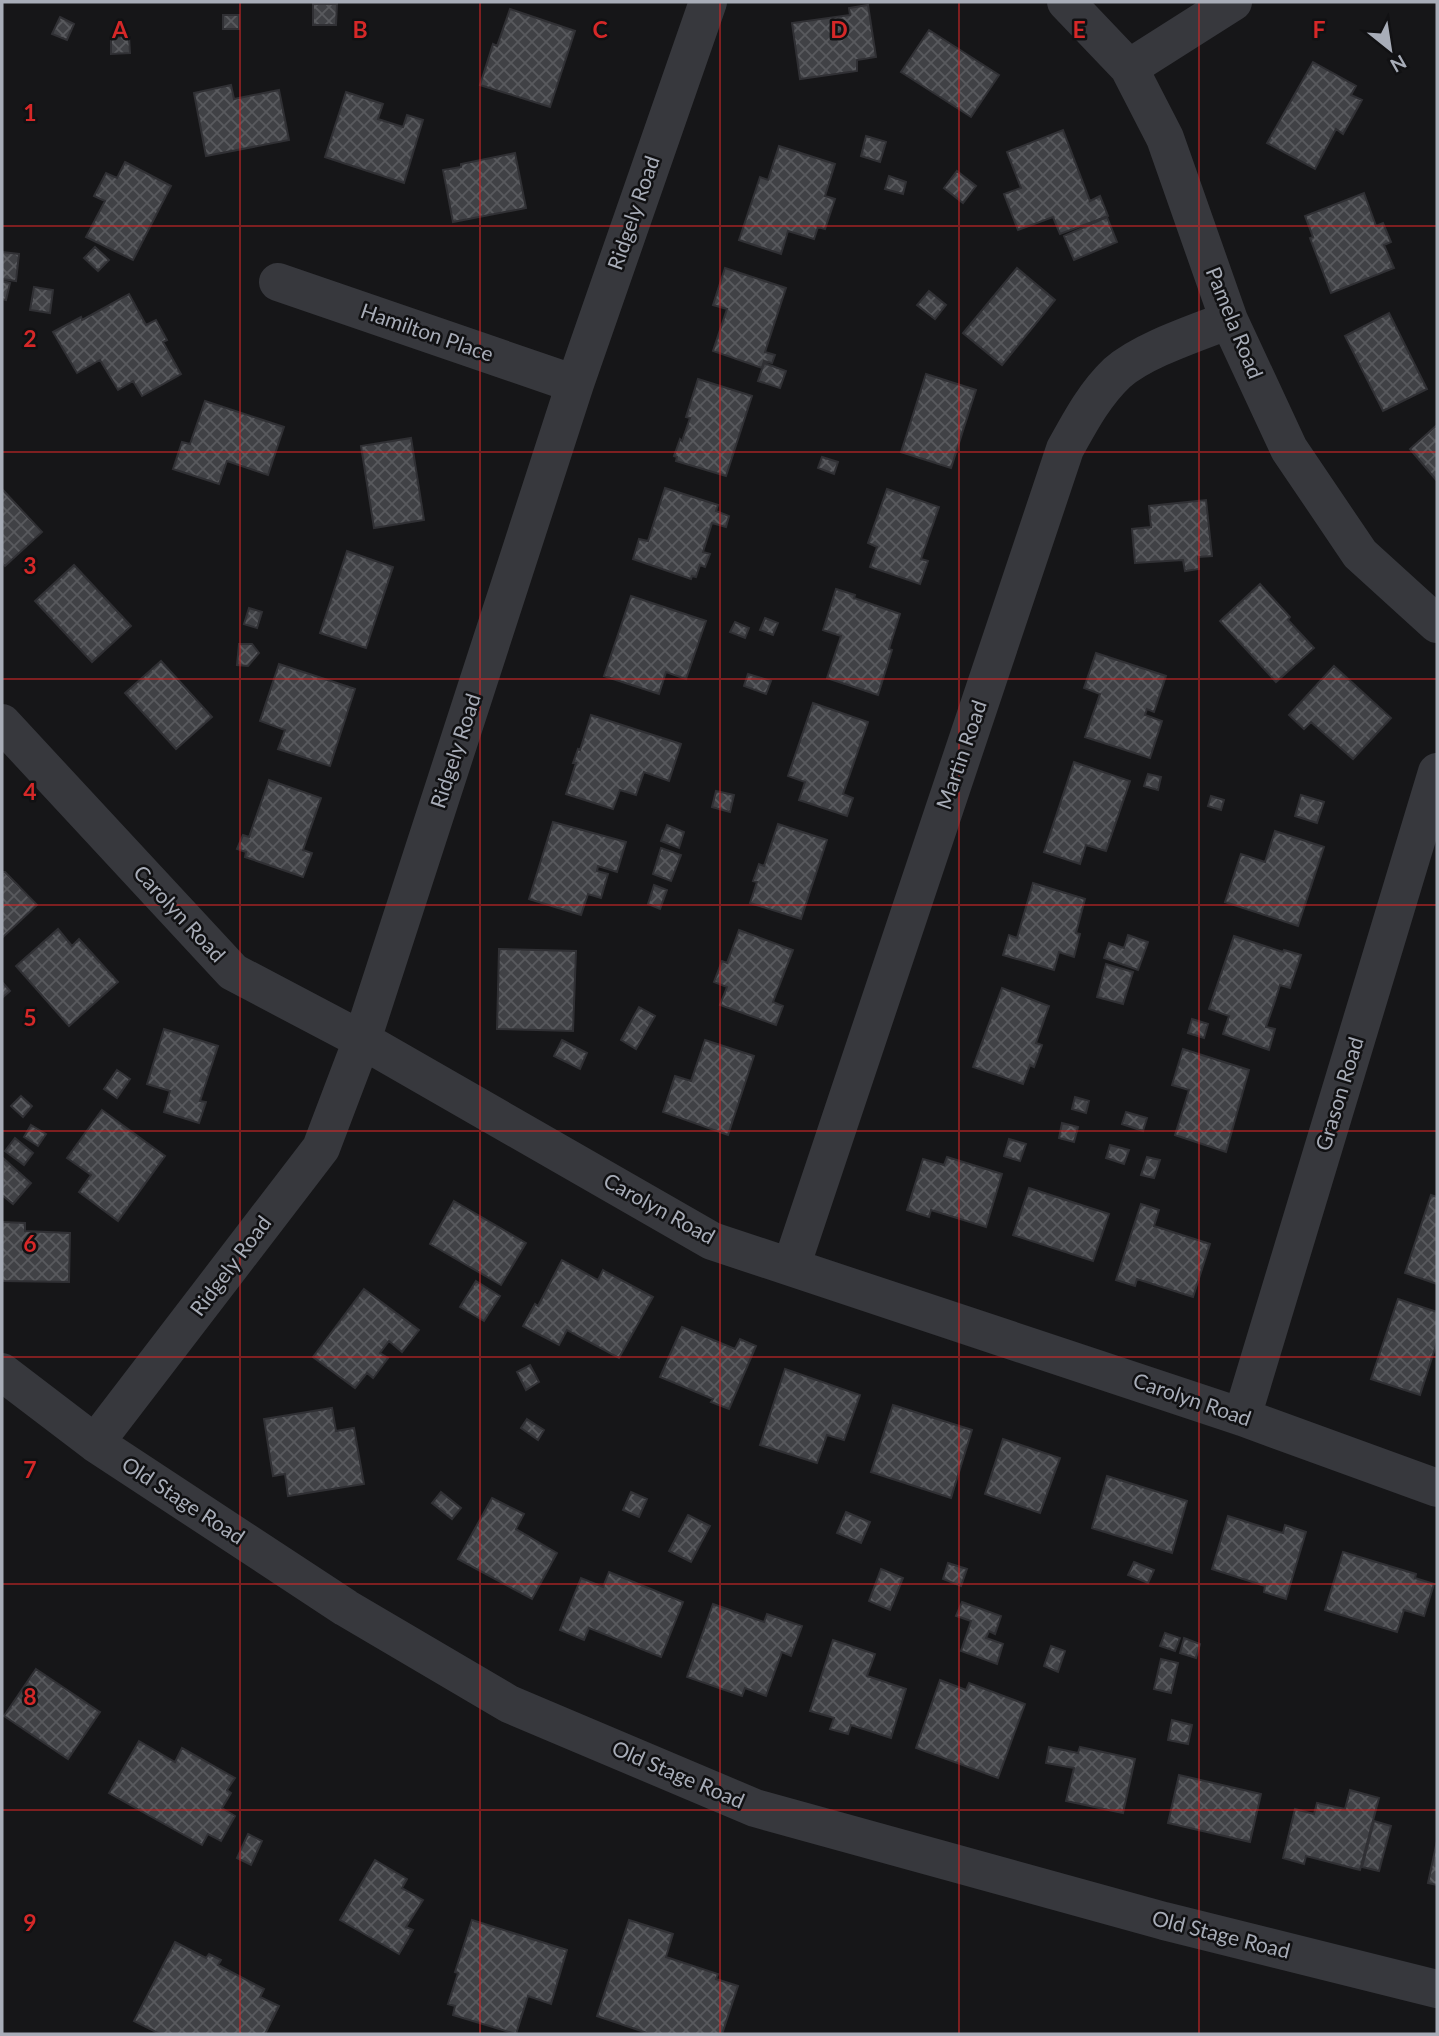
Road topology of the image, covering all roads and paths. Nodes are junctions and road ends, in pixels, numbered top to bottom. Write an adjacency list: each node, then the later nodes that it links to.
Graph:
1 (708, 2): 7 (street, Ridgely Road)
2 (1066, 2): 4 (street, Pamela Road)
3 (1233, 2): 4 (street)
4 (1129, 68): 6 (street, Pamela Road)
5 (278, 282): 7 (street, Hamilton Place)
6 (1229, 320): 8 (street, Pamela Road); 12 (street, Martin Road)
7 (575, 384): 11 (street, Ridgely Road)
8 (1437, 624)
9 (2, 723): 11 (street, Carolyn Road)
10 (1437, 772): 14 (street, Grason Road)
11 (362, 1040): 12 (street, Carolyn Road); 15 (street, Ridgely Road)
12 (791, 1267): 14 (street, Carolyn Road)
13 (2, 1372): 15 (street, Old Stage Road)
14 (1242, 1417): 16 (street, Carolyn Road)
15 (94, 1443): 17 (street, Old Stage Road)
16 (1437, 1488)
17 (1437, 1989)

